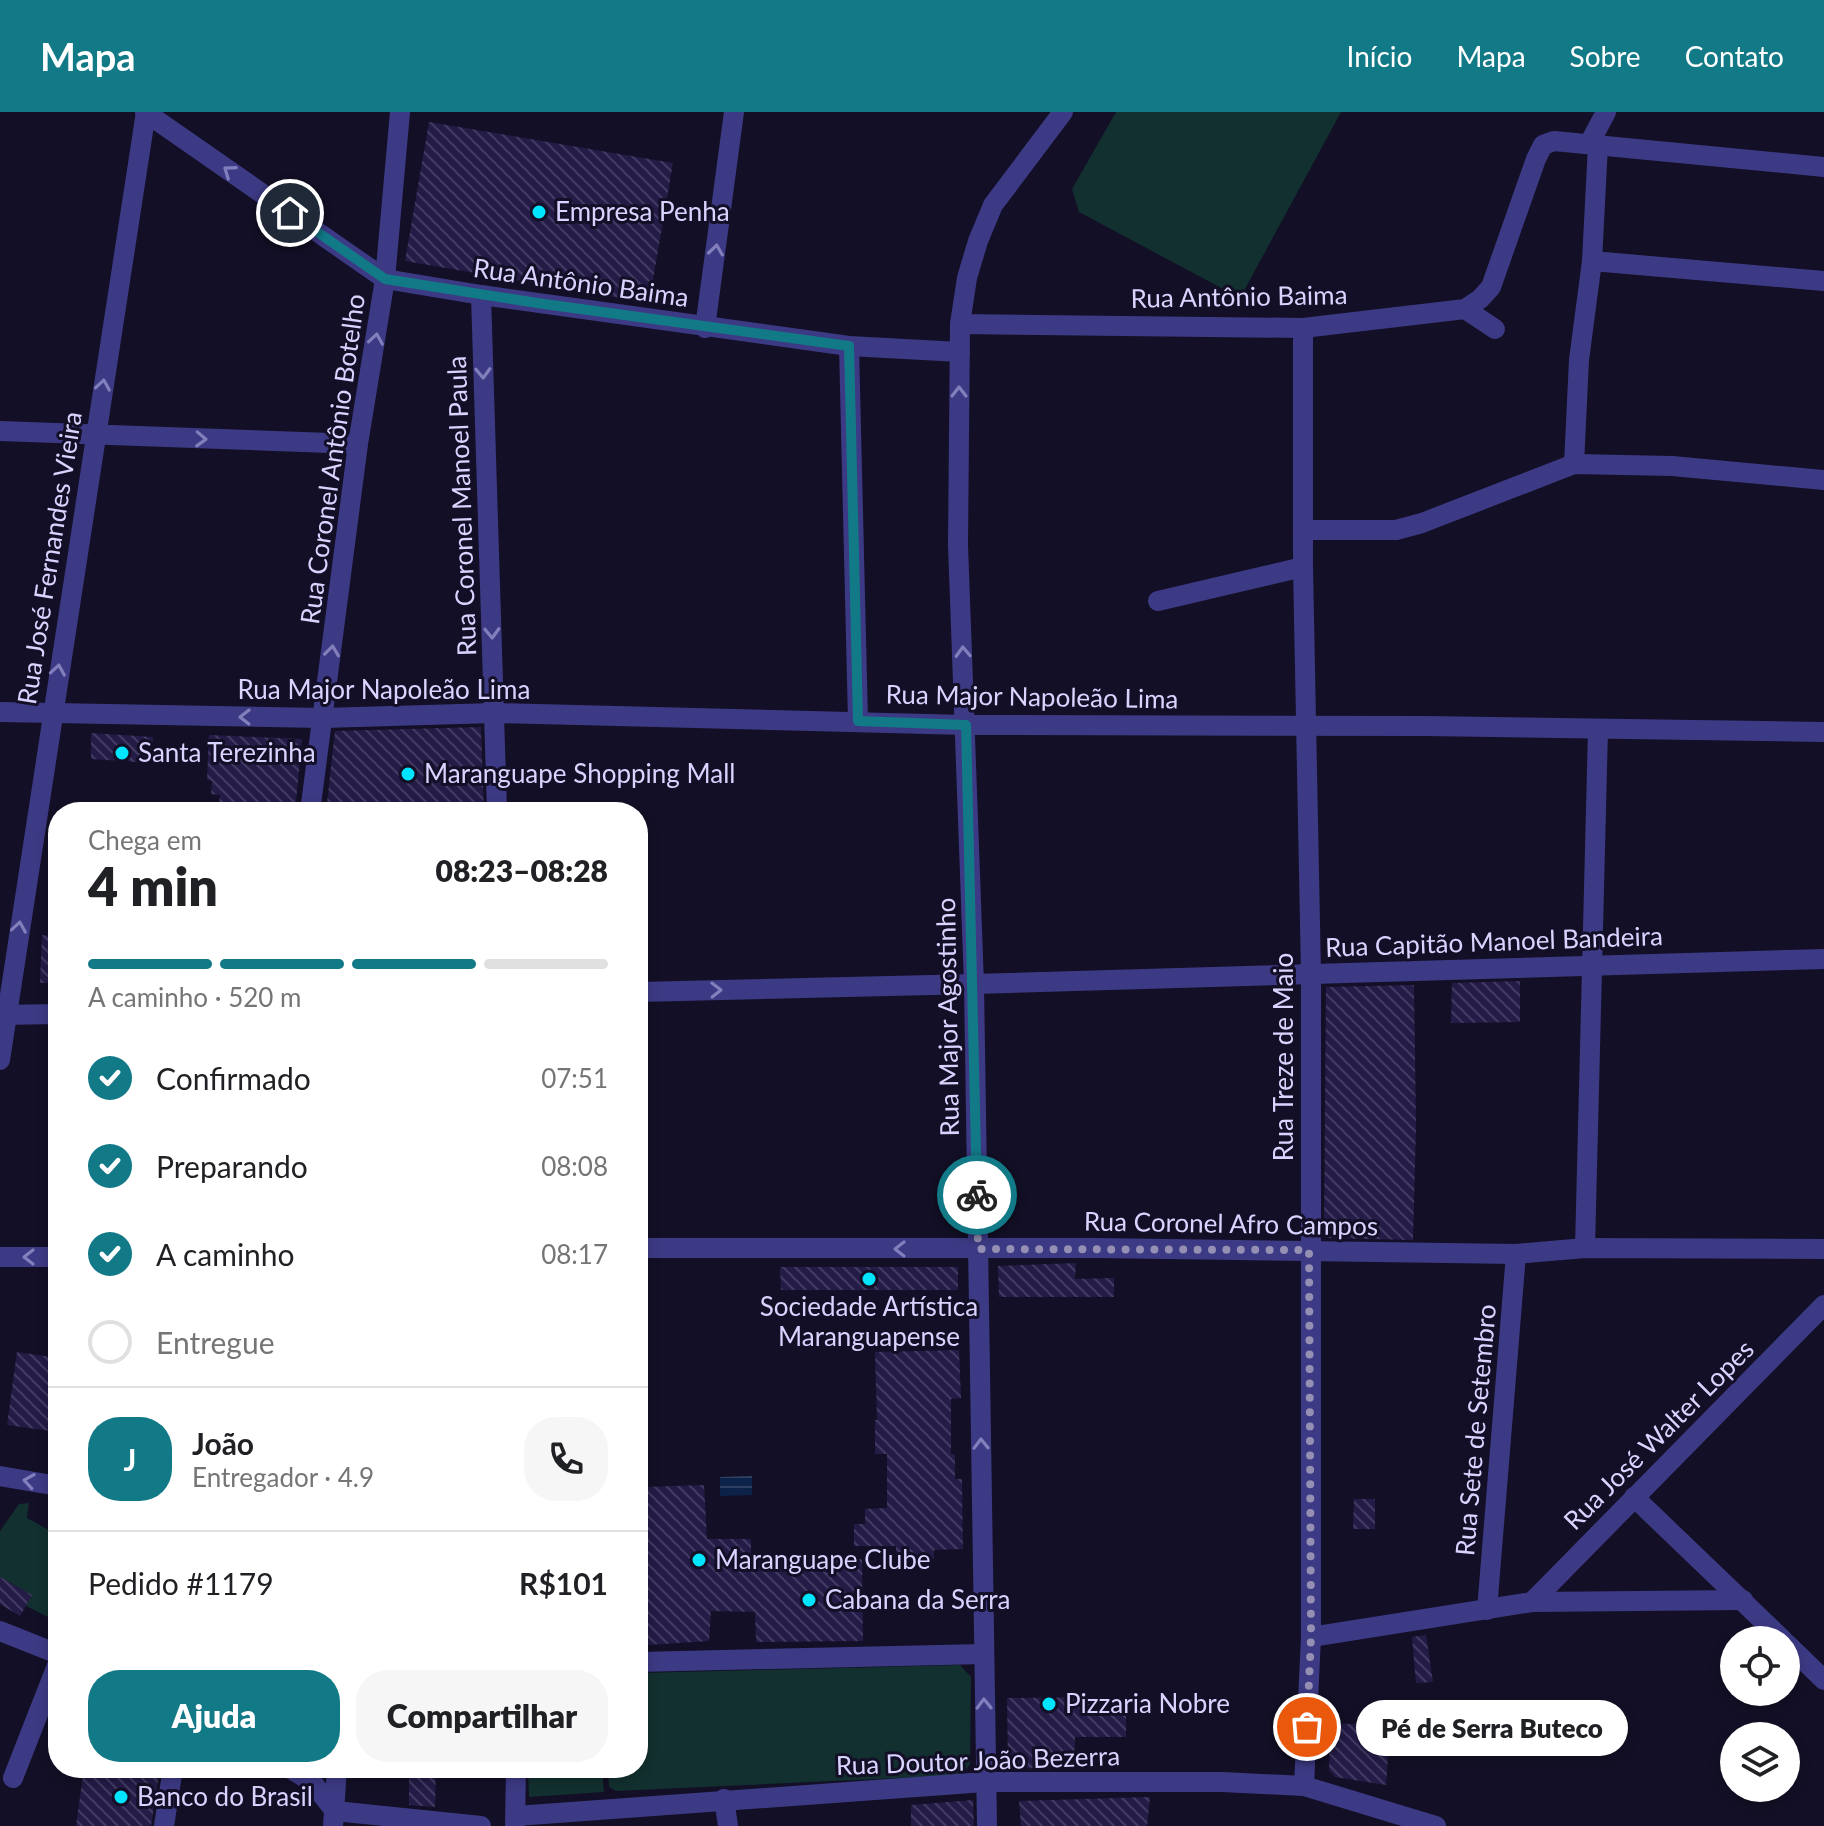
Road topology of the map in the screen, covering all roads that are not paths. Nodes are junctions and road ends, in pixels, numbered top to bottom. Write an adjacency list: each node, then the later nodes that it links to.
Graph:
1 (146, 112): 9 (street, one-way to 1); 20 (street, Rua José Fernandes Vieira, one-way to 1)
2 (400, 112): 9 (street, Rua Coronel Antônio Botelho)
3 (734, 112): 14 (street, one-way to 3)
4 (1063, 112): 13 (street, Rua Major Agostinho)
5 (1606, 112): 6 (street)
6 (1593, 145): 7 (street); 8 (street); 12 (street)
7 (1824, 167)
8 (1592, 261): 10 (street); 22 (street)
9 (385, 279): 11 (street, Rua Antônio Baima); 21 (street, Rua Coronel Antônio Botelho, one-way to 9)
10 (1824, 281)
11 (481, 295): 14 (street, Rua Antônio Baima); 28 (street, Rua Coronel Manoel Paula, one-way to 28)
12 (1465, 309): 15 (street, Rua Antônio Baima); 16 (street)
13 (960, 324): 15 (street, Rua Antônio Baima); 18 (street, Rua Major Agostinho)
14 (705, 328): 17 (street, Rua Antônio Baima)
15 (1303, 328): 24 (street, Rua Treze de Maio)
16 (1495, 329)
17 (849, 346): 18 (street, Rua Antônio Baima); 31 (street)
18 (960, 352): 32 (street, Rua Major Agostinho, one-way to 18)
19 (0, 431): 20 (street)
20 (95, 435): 21 (street, one-way to 21); 29 (street, Rua José Fernandes Vieira, one-way to 20)
21 (358, 444): 30 (street, Rua Coronel Antônio Botelho, one-way to 21)
22 (1574, 464): 23 (street); 24 (street)
23 (1824, 480)
24 (1305, 530): 25 (street, Rua Treze de Maio)
25 (1303, 567): 26 (street); 33 (street, Rua Treze de Maio)
26 (1158, 601)
27 (0, 712): 29 (street, Rua Major Napoleão Lima)
28 (495, 713): 30 (street, Rua Major Napoleão Lima); 31 (street, Rua Major Napoleão Lima); 37 (street, Rua Coronel Manoel Paula)
29 (52, 714): 30 (street, Rua Major Napoleão Lima, one-way to 29); 44 (street, Rua José Fernandes Vieira, one-way to 29)
30 (323, 718): 36 (street, Rua Coronel Antônio Botelho)
31 (858, 721): 32 (street, Rua Major Napoleão Lima)
32 (966, 725): 33 (street, Rua Major Napoleão Lima); 41 (street, Rua Major Agostinho)
33 (1307, 726): 34 (street, Rua Major Napoleão Lima); 40 (street, Rua Treze de Maio)
34 (1598, 729): 35 (street, Rua Major Napoleão Lima); 39 (street)
35 (1824, 732)
36 (311, 802)
37 (497, 802)
38 (1824, 959): 39 (street, Rua Capitão Manoel Bandeira)
39 (1591, 964): 40 (street, Rua Capitão Manoel Bandeira); 47 (street)
40 (1311, 974): 41 (street, Rua Capitão Manoel Bandeira); 50 (street, Rua Treze de Maio)
41 (974, 984): 42 (street, Rua Capitão Manoel Bandeira, one-way to 41); 48 (street, Rua Major Agostinho)
42 (648, 992)
43 (48, 1014): 44 (street)
44 (3, 1015): 45 (street, Rua José Fernandes Vieira)
45 (0, 1060)
46 (648, 1248): 48 (street, Rua Coronel Afro Campos, one-way to 46)
47 (1585, 1248): 49 (street, Rua Coronel Afro Campos); 51 (street, Rua Coronel Afro Campos)
48 (978, 1249): 50 (street, Rua Coronel Afro Campos); 65 (street, Rua Major Agostinho, one-way to 48)
49 (1824, 1249)
50 (1309, 1250): 51 (street, Rua Coronel Afro Campos); 63 (street, Rua Treze de Maio)
51 (1516, 1254): 60 (street, Rua Sete de Setembro)
52 (0, 1257): 53 (street, one-way to 52)
53 (48, 1257)
54 (1824, 1305): 57 (street, Rua José Walter Lopes)
55 (0, 1476): 56 (street, one-way to 55)
56 (48, 1484)
57 (1634, 1497): 58 (street); 59 (street, Rua José Walter Lopes)
58 (1743, 1600): 59 (street); 61 (street)
59 (1532, 1602): 60 (street)
60 (1487, 1610): 63 (street)
61 (1768, 1626)
62 (0, 1631): 64 (street)
63 (1311, 1637): 78 (street, Rua Treze de Maio)
64 (48, 1653)
65 (983, 1654): 67 (street); 77 (street, Rua Major Agostinho, one-way to 65)
66 (1800, 1657): 69 (street)
67 (648, 1662)
68 (48, 1676): 70 (street)
69 (1824, 1680)
70 (13, 1778)
71 (171, 1778): 82 (street)
72 (303, 1778): 76 (street)
73 (305, 1778): 76 (street)
74 (336, 1778): 80 (street)
75 (516, 1778): 81 (street)
76 (312, 1782): 80 (street)
77 (985, 1782): 78 (street, Rua Doutor João Bezerra); 79 (street, Rua Doutor João Bezerra); 85 (street, Rua Major Agostinho)
78 (1304, 1786): 86 (street, Rua Doutor João Bezerra)
79 (724, 1799): 81 (street, Rua Doutor João Bezerra); 84 (street)
80 (334, 1818): 83 (street)
81 (516, 1821)
82 (164, 1826)
83 (481, 1826)
84 (728, 1826)
85 (987, 1826)
86 (1436, 1826)

